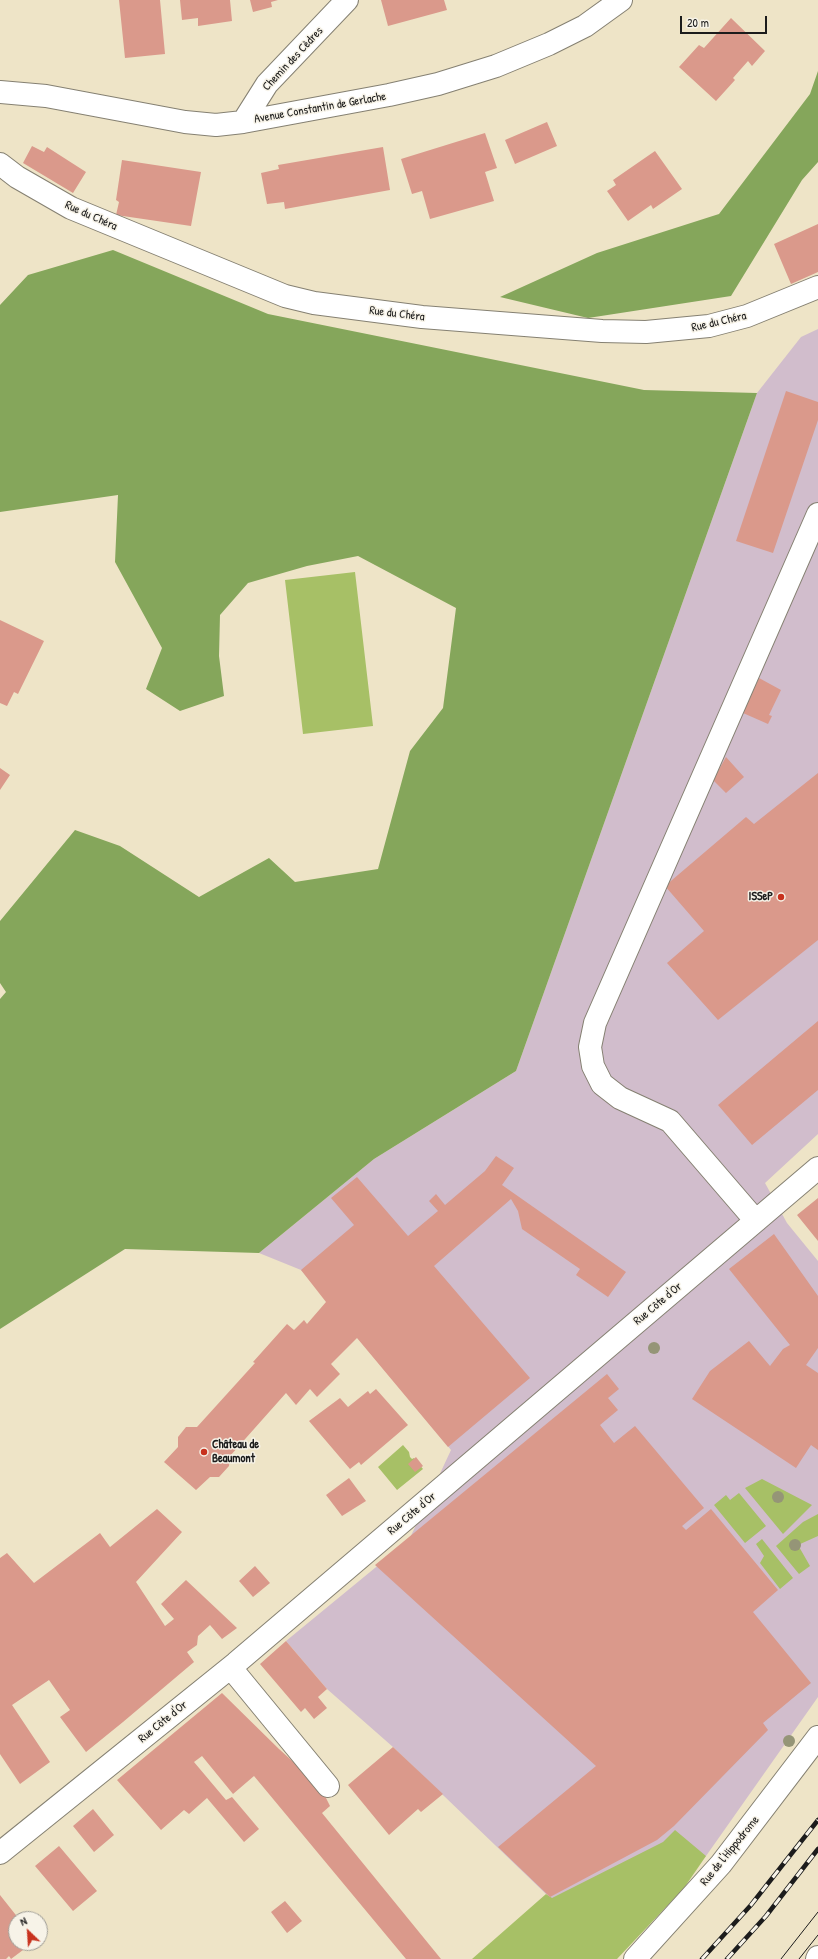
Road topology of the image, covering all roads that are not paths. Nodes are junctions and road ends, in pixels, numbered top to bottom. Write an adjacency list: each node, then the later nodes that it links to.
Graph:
1 (347, 0): 4 (street, Chemin des Cèdres)
2 (621, 0): 4 (street, Avenue Constantin de Gerlache)
3 (0, 92): 4 (street, Avenue Constantin de Gerlache)
4 (243, 122)
5 (0, 164): 6 (street, Rue du Chéra)
6 (818, 287)
7 (818, 514): 9 (street)
8 (818, 1168): 9 (street, Rue Côte d'Or)
9 (756, 1221): 10 (street, Rue Côte d'Or)
10 (231, 1668): 12 (street); 13 (street, Rue Côte d'Or)
11 (818, 1737): 14 (street, Rue de l'Hippodrome)
12 (328, 1786)
13 (0, 1853)
14 (635, 1959)

